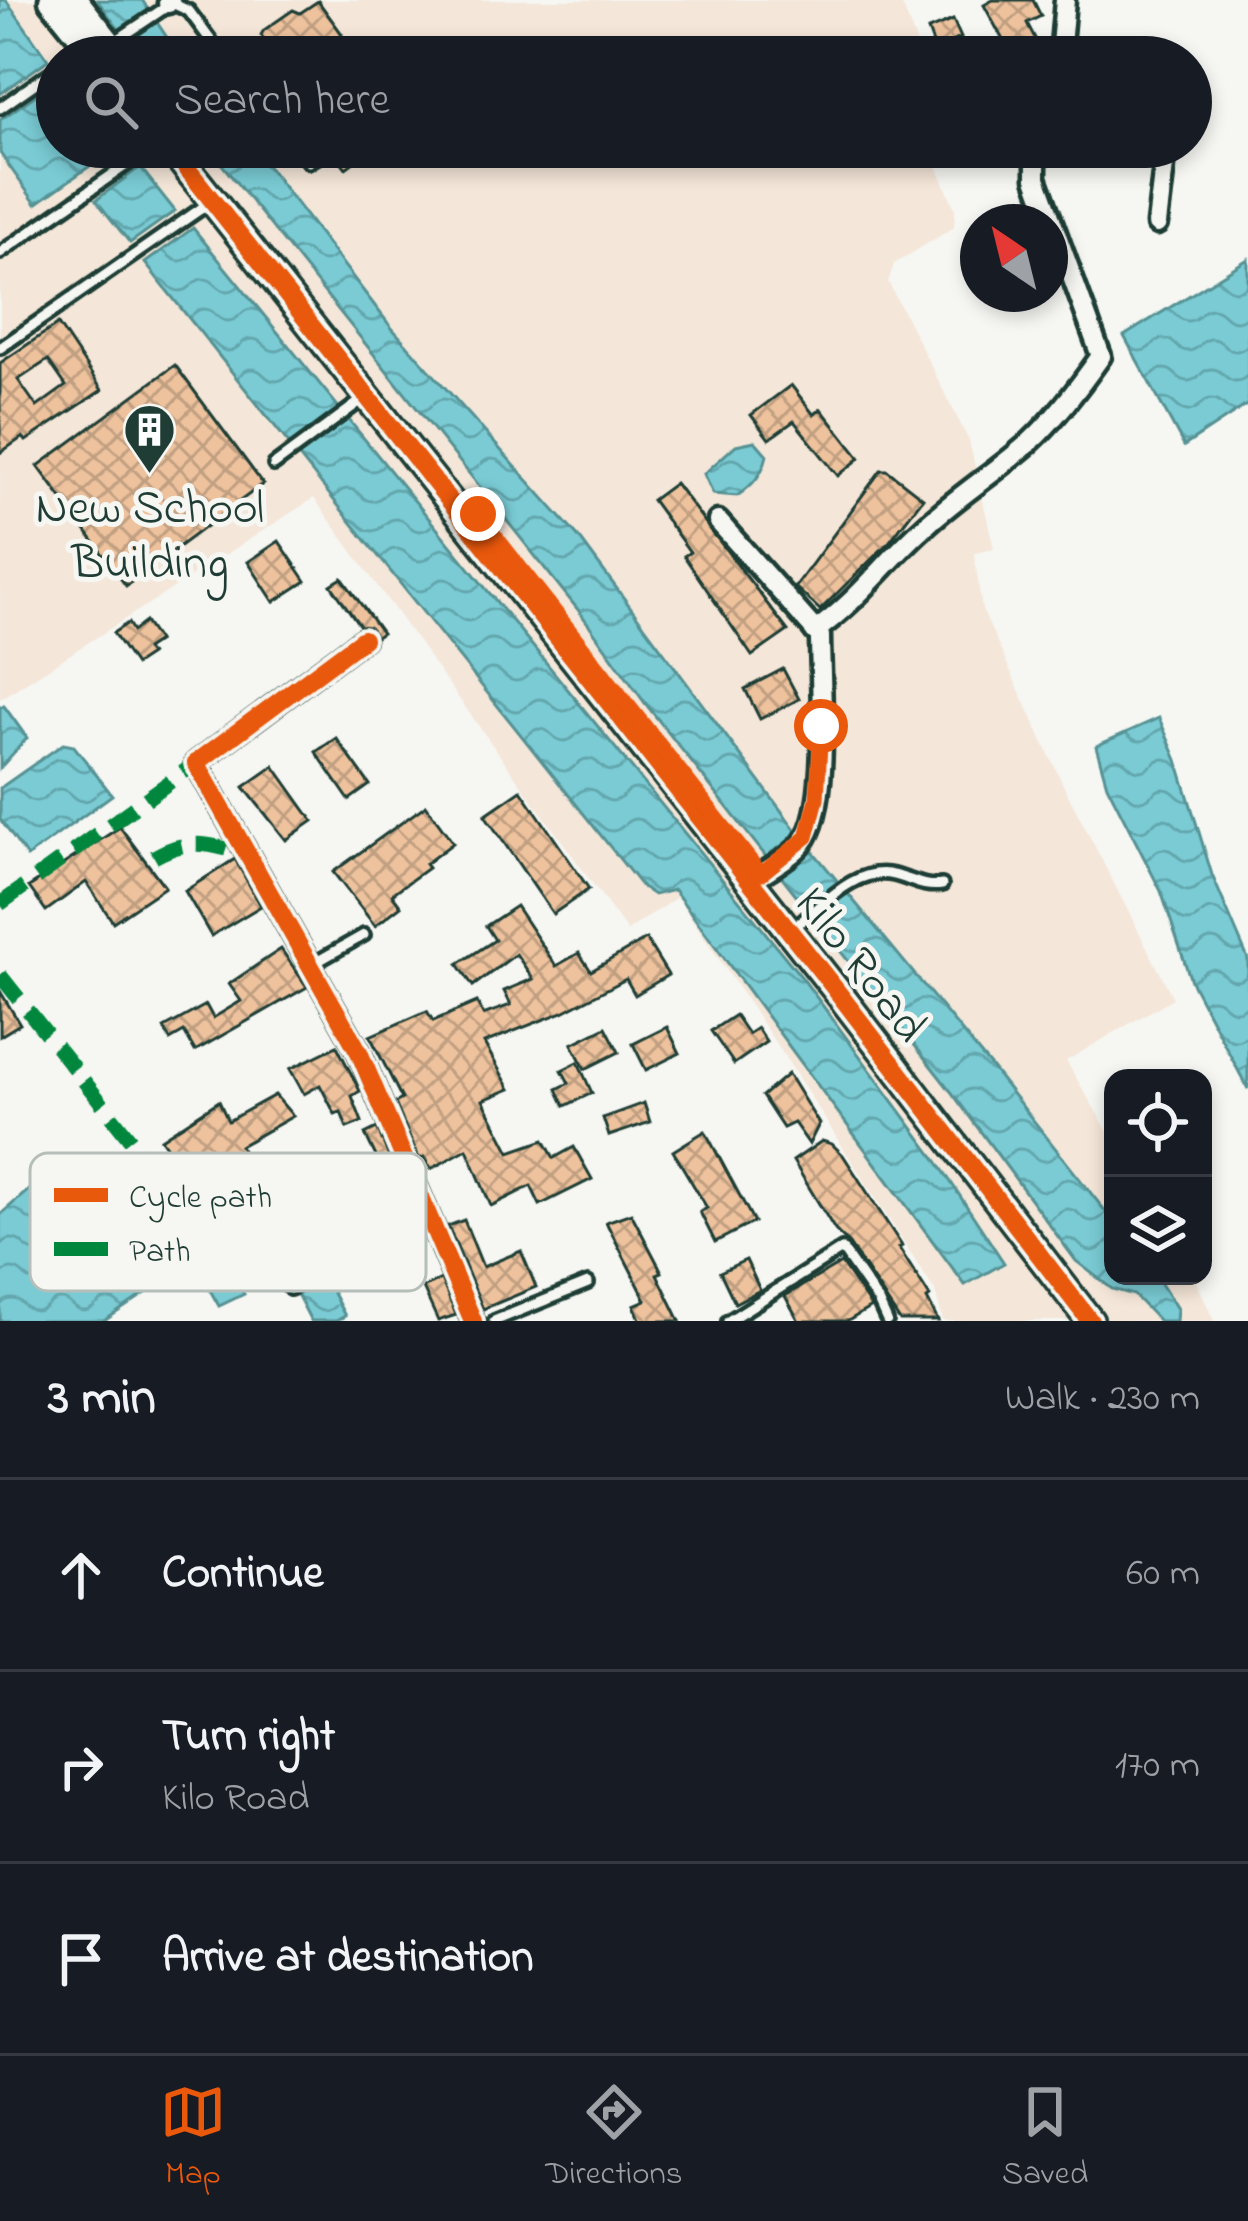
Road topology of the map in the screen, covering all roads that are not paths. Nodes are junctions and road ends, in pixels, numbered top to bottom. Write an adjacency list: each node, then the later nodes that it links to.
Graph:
1 (52, 0): 5 (street)
2 (75, 0): 6 (street)
3 (1065, 0): 9 (street)
4 (169, 2): 7 (lane); 8 (lane)
5 (84, 36)
6 (91, 36)
7 (121, 36)
8 (207, 36)
9 (1062, 36)
10 (36, 82): 11 (lane)
11 (0, 107)
12 (122, 168): 19 (lane)
13 (186, 168): 17 (street, Kilo Road)
14 (205, 168): 26 (street, Kilo Road)
15 (1036, 168): 24 (street)
16 (1164, 168): 18 (street)
17 (212, 201): 20 (lane); 21 (street, Kilo Road)
18 (1157, 224)
19 (0, 253)
20 (0, 348)
21 (366, 397): 22 (lane); 26 (street, Kilo Road)
22 (274, 466)
23 (718, 521): 24 (street)
24 (815, 632): 26 (street)
25 (363, 639): 30 (street)
26 (755, 878): 28 (street, Kilo Road); 40 (street, Kilo Road)
27 (942, 885): 28 (lane)
28 (800, 923): 41 (street, Kilo Road)
29 (364, 935): 30 (lane)
30 (311, 965): 31 (street)
31 (402, 1153)
32 (426, 1210): 33 (street)
33 (433, 1226): 34 (lane); 36 (street)
34 (426, 1229)
35 (588, 1283): 37 (lane)
36 (473, 1321)
37 (494, 1321)
38 (728, 1321): 39 (lane)
39 (887, 1321)
40 (1090, 1321)
41 (1105, 1321)

